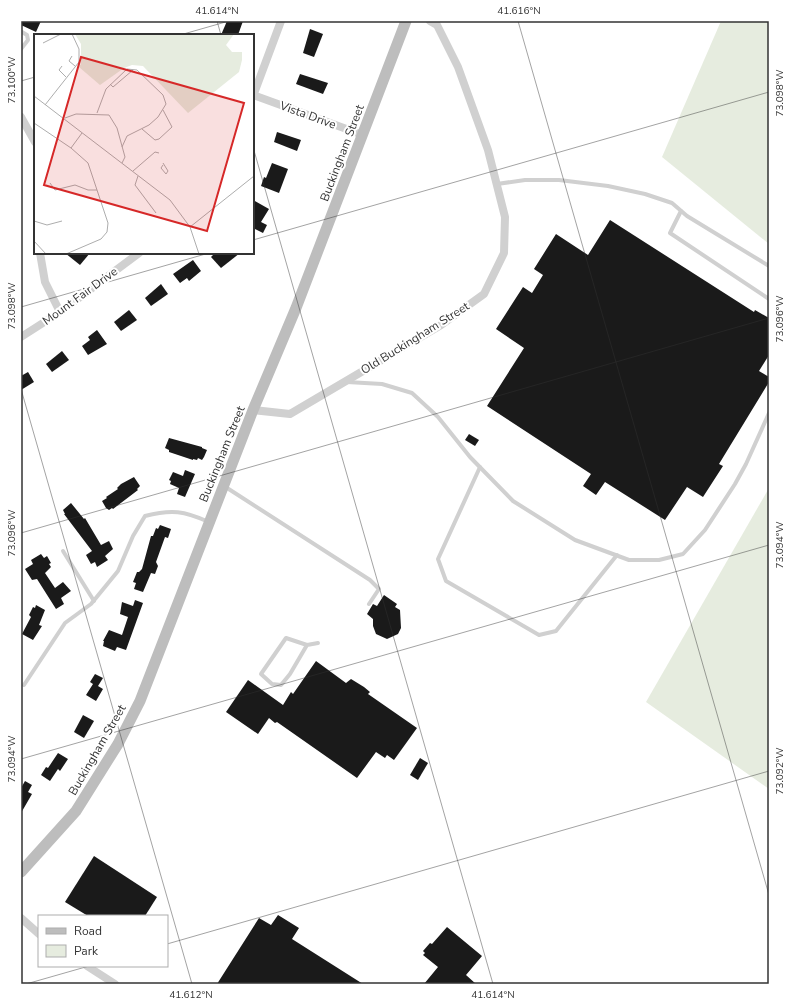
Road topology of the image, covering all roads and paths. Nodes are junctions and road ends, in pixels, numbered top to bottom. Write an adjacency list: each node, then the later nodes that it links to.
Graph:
1 (281, 21): 6 (street)
2 (406, 21): 9 (main road, Buckingham Street)
3 (430, 21): 11 (street, Old Buckingham Street)
4 (22, 32): 5 (lane)
5 (21, 49)
6 (254, 92)
7 (254, 95): 9 (street, Vista Drive)
8 (21, 116): 10 (street)
9 (363, 135): 20 (main road, Buckingham Street)
10 (34, 140)
11 (497, 184): 12 (lane); 19 (street, Old Buckingham Street)
12 (681, 211): 15 (lane); 16 (lane)
13 (40, 254): 17 (street)
14 (138, 254): 17 (street, Mount Fair Drive)
15 (769, 266)
16 (769, 299)
17 (60, 312): 18 (street, Mount Fair Drive)
18 (21, 337)
19 (344, 382): 20 (street, Old Buckingham Street); 22 (lane)
20 (253, 410): 23 (main road, Buckingham Street)
21 (769, 413): 26 (lane)
22 (480, 467): 26 (lane); 26 (lane)
23 (224, 486): 24 (main road, Buckingham Street); 28 (lane)
24 (209, 523): 27 (lane); 32 (main road, Buckingham Street)
25 (63, 551): 27 (lane)
26 (617, 555)
27 (94, 601): 31 (lane)
28 (369, 604)
29 (318, 643): 30 (lane)
30 (308, 645): 30 (lane)
31 (24, 685)
32 (21, 872)
33 (21, 918): 34 (street)
34 (38, 933)
35 (90, 967): 36 (street)
36 (115, 984)

